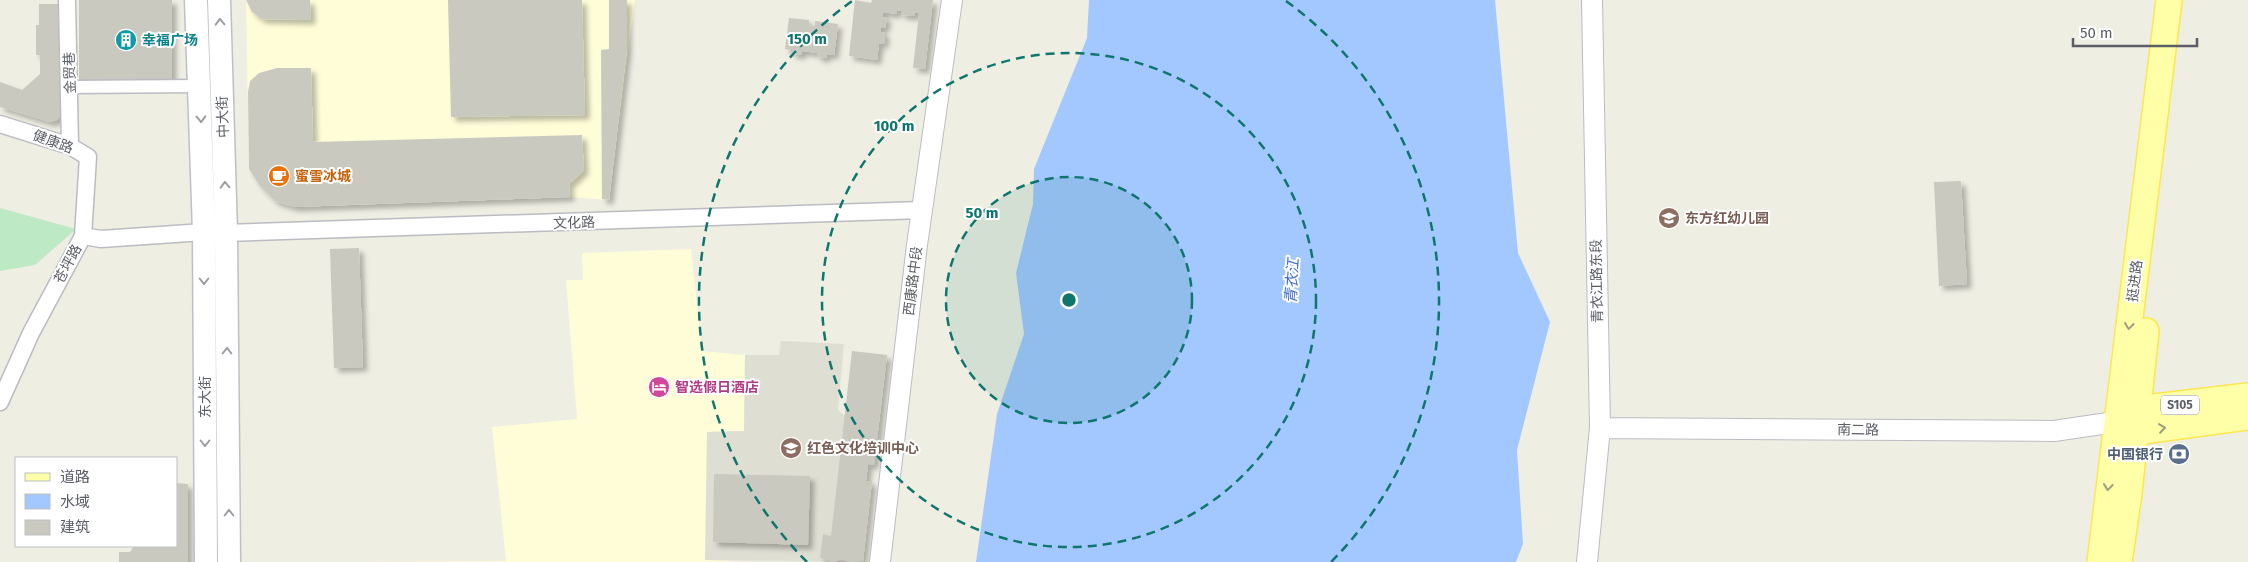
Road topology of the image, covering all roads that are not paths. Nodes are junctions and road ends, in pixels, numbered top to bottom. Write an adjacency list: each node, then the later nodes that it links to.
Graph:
1 (67, 0): 9 (street, 金贸巷)
2 (196, 0): 8 (main road, 中大街)
3 (219, 0): 14 (main road, 中大街, one-way to 3)
4 (952, 0): 12 (street, 西康路中段)
5 (1592, 0): 20 (street, 青衣江路东段)
6 (2169, 0): 19 (main road, 挺进路, one-way to 19)
7 (2184, 0): 19 (main road, 挺进路)
8 (199, 86): 9 (street); 13 (main road, 中大街, one-way to 13)
9 (70, 87): 11 (street, 金贸巷)
10 (0, 124): 11 (street, 健康路)
11 (70, 146): 15 (street, 健康路)
12 (922, 210): 14 (street, 文化路); 23 (street, 西康路中段)
13 (204, 232): 15 (street, 苍坪路); 21 (main road, 东大街, one-way to 21)
14 (226, 233): 22 (main road, 东大街, one-way to 14)
15 (83, 236): 17 (street, 苍坪路)
16 (2248, 396): 19 (main road, S105)
17 (0, 402)
18 (2248, 417): 19 (main road, S105, one-way to 18)
19 (2129, 421): 20 (street, 南二路); 25 (main road, 挺进路, one-way to 25); 26 (main road, 挺进路)
20 (1600, 428): 24 (street, 青衣江路东段)
21 (206, 562)
22 (229, 562)
23 (880, 562)
24 (1587, 562)
25 (2100, 562)
26 (2119, 562)

